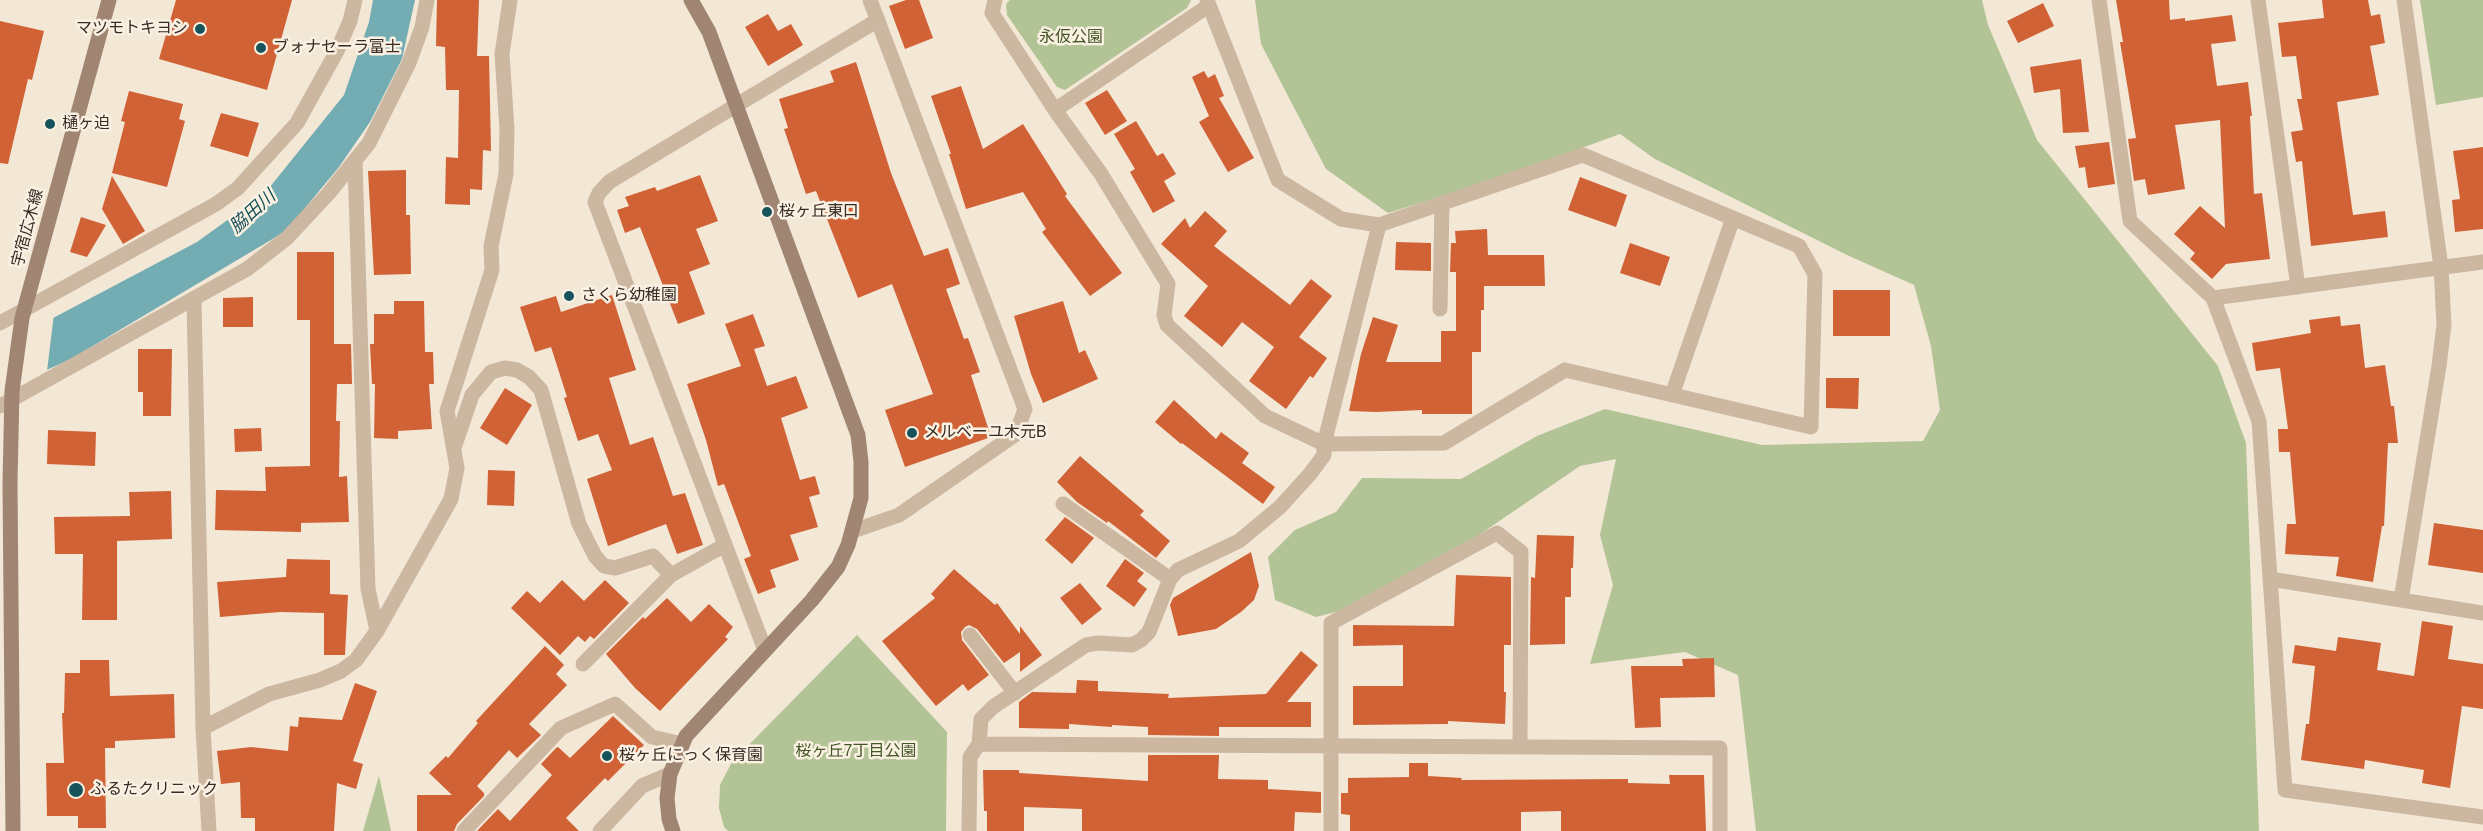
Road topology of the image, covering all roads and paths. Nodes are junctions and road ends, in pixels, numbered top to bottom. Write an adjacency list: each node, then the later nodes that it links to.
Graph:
1 (109, 0): 25 (street, 宇宿広木線)
2 (355, 0): 25 (street)
3 (427, 0): 15 (street)
4 (510, 0): 30 (street)
5 (691, 0): 13 (street)
6 (870, 0): 12 (street)
7 (995, 0): 14 (street)
8 (2099, 0): 22 (street)
9 (2258, 0): 21 (street)
10 (2404, 0): 20 (street)
11 (1208, 3): 14 (street); 18 (street)
12 (878, 20): 13 (street); 32 (street)
13 (736, 105): 32 (street); 33 (street)
14 (1055, 110): 29 (street)
15 (355, 161): 23 (street); 39 (street)
16 (1442, 203): 17 (street); 18 (street); 24 (street)
17 (1733, 218): 27 (street); 27 (street)
18 (1380, 225): 29 (street)
19 (2483, 262): 20 (street)
20 (2441, 267): 21 (street); 37 (street)
21 (2298, 287): 22 (street)
22 (2213, 298): 36 (street)
23 (194, 300): 28 (street); 44 (street)
24 (1440, 309)
25 (23, 317): 26 (street); 28 (street, 宇宿広木線)
26 (0, 323)
27 (1672, 395): 29 (street)
28 (8, 399): 51 (street, 宇宿広木線)
29 (1324, 444): 35 (street)
30 (454, 449): 34 (street); 39 (street)
31 (1063, 504): 35 (street)
32 (853, 531): 41 (street)
33 (725, 545): 34 (street); 41 (street)
34 (671, 575): 42 (street)
35 (1170, 579): 43 (street)
36 (2270, 579): 37 (street); 50 (street)
37 (2401, 600): 38 (street)
38 (2483, 613)
39 (377, 631): 44 (street)
40 (970, 635): 43 (street)
41 (765, 650): 45 (street)
42 (583, 664)
43 (1015, 693): 46 (street)
44 (203, 728): 52 (street)
45 (682, 744): 49 (street); 53 (street)
46 (979, 744): 47 (street); 56 (street)
47 (1332, 746): 48 (street); 48 (street); 57 (street)
48 (1520, 747): 58 (street)
49 (670, 774): 54 (street); 55 (street)
50 (2483, 817)
51 (13, 831)
52 (209, 831)
53 (464, 831)
54 (600, 831)
55 (673, 831)
56 (969, 831)
57 (1331, 831)
58 (1720, 831)

